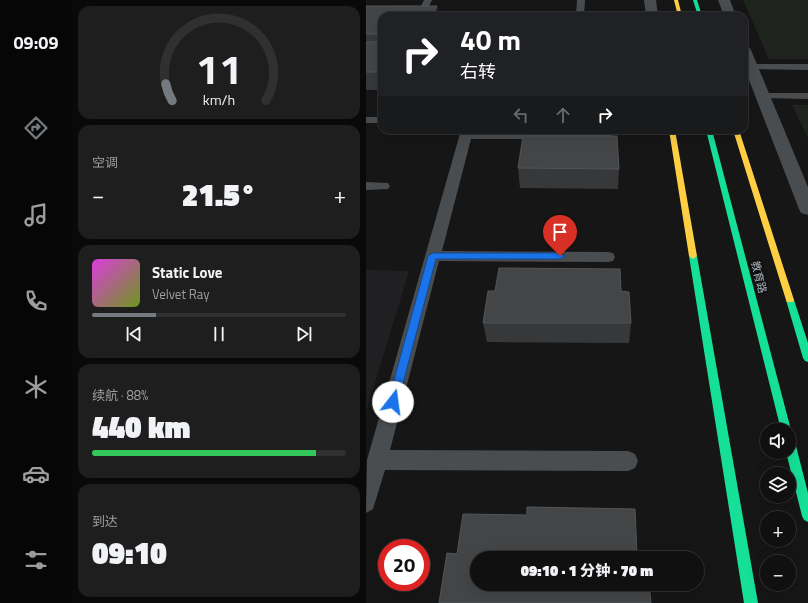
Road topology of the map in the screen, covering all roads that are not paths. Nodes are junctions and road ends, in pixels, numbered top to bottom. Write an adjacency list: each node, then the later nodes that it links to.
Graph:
1 (428, 0): 7 (lane)
2 (581, 0): 8 (lane)
3 (650, 0): 9 (street)
4 (676, 0): 10 (main road)
5 (695, 0): 11 (main road)
6 (724, 0): 12 (street)
7 (422, 12)
8 (580, 12)
9 (652, 12)
10 (679, 12)
11 (699, 12)
12 (728, 12)
13 (748, 60): 14 (street)
14 (751, 67): 15 (lane); 16 (street)
15 (808, 67)
16 (762, 96): 17 (lane); 28 (street)
17 (808, 96)
18 (366, 120): 19 (lane)
19 (378, 120)
20 (465, 134): 29 (lane)
21 (559, 134): 25 (lane)
22 (673, 134): 38 (main road)
23 (710, 134): 32 (main road, 教育路)
24 (737, 134): 31 (main road, 教育路)
25 (606, 135)
26 (366, 186): 27 (lane)
27 (382, 186)
28 (808, 209)
29 (433, 256): 30 (lane); 34 (lane)
30 (608, 257)
31 (808, 358)
32 (784, 423)
33 (793, 459): 37 (main road)
34 (377, 460): 35 (lane); 36 (lane)
35 (628, 461)
36 (366, 502)
37 (808, 516)
38 (751, 603)

